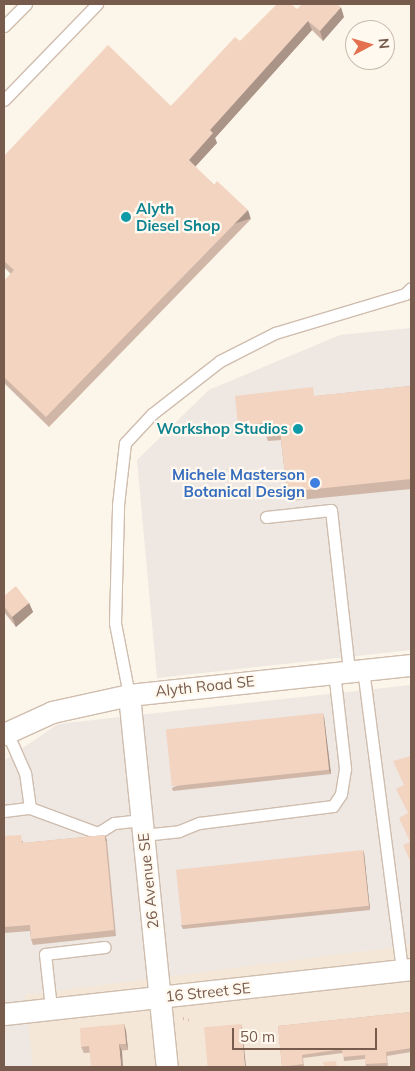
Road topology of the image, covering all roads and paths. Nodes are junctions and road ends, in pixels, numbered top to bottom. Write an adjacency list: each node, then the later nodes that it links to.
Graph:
1 (26, 4): 3 (lane)
2 (97, 4): 4 (lane)
3 (4, 26)
4 (4, 100)
5 (411, 288): 9 (lane)
6 (266, 517): 8 (lane)
7 (411, 664): 8 (street, Alyth Road SE)
8 (349, 670): 9 (street, Alyth Road SE); 13 (lane); 15 (lane)
9 (128, 695): 10 (street, Alyth Road SE); 13 (street, 26 Avenue SE)
10 (5, 731): 11 (lane)
11 (30, 808): 12 (lane); 13 (lane)
12 (4, 811)
13 (142, 828): 16 (street, 26 Avenue SE)
14 (105, 947): 17 (lane)
15 (407, 970): 16 (street, 16 Street SE)
16 (160, 997): 17 (street, 16 Street SE); 21 (street, 26 Avenue SE)
17 (51, 1008): 18 (street, 16 Street SE)
18 (4, 1014)
19 (183, 1018): 20 (path)
20 (189, 1020)
21 (168, 1067)

